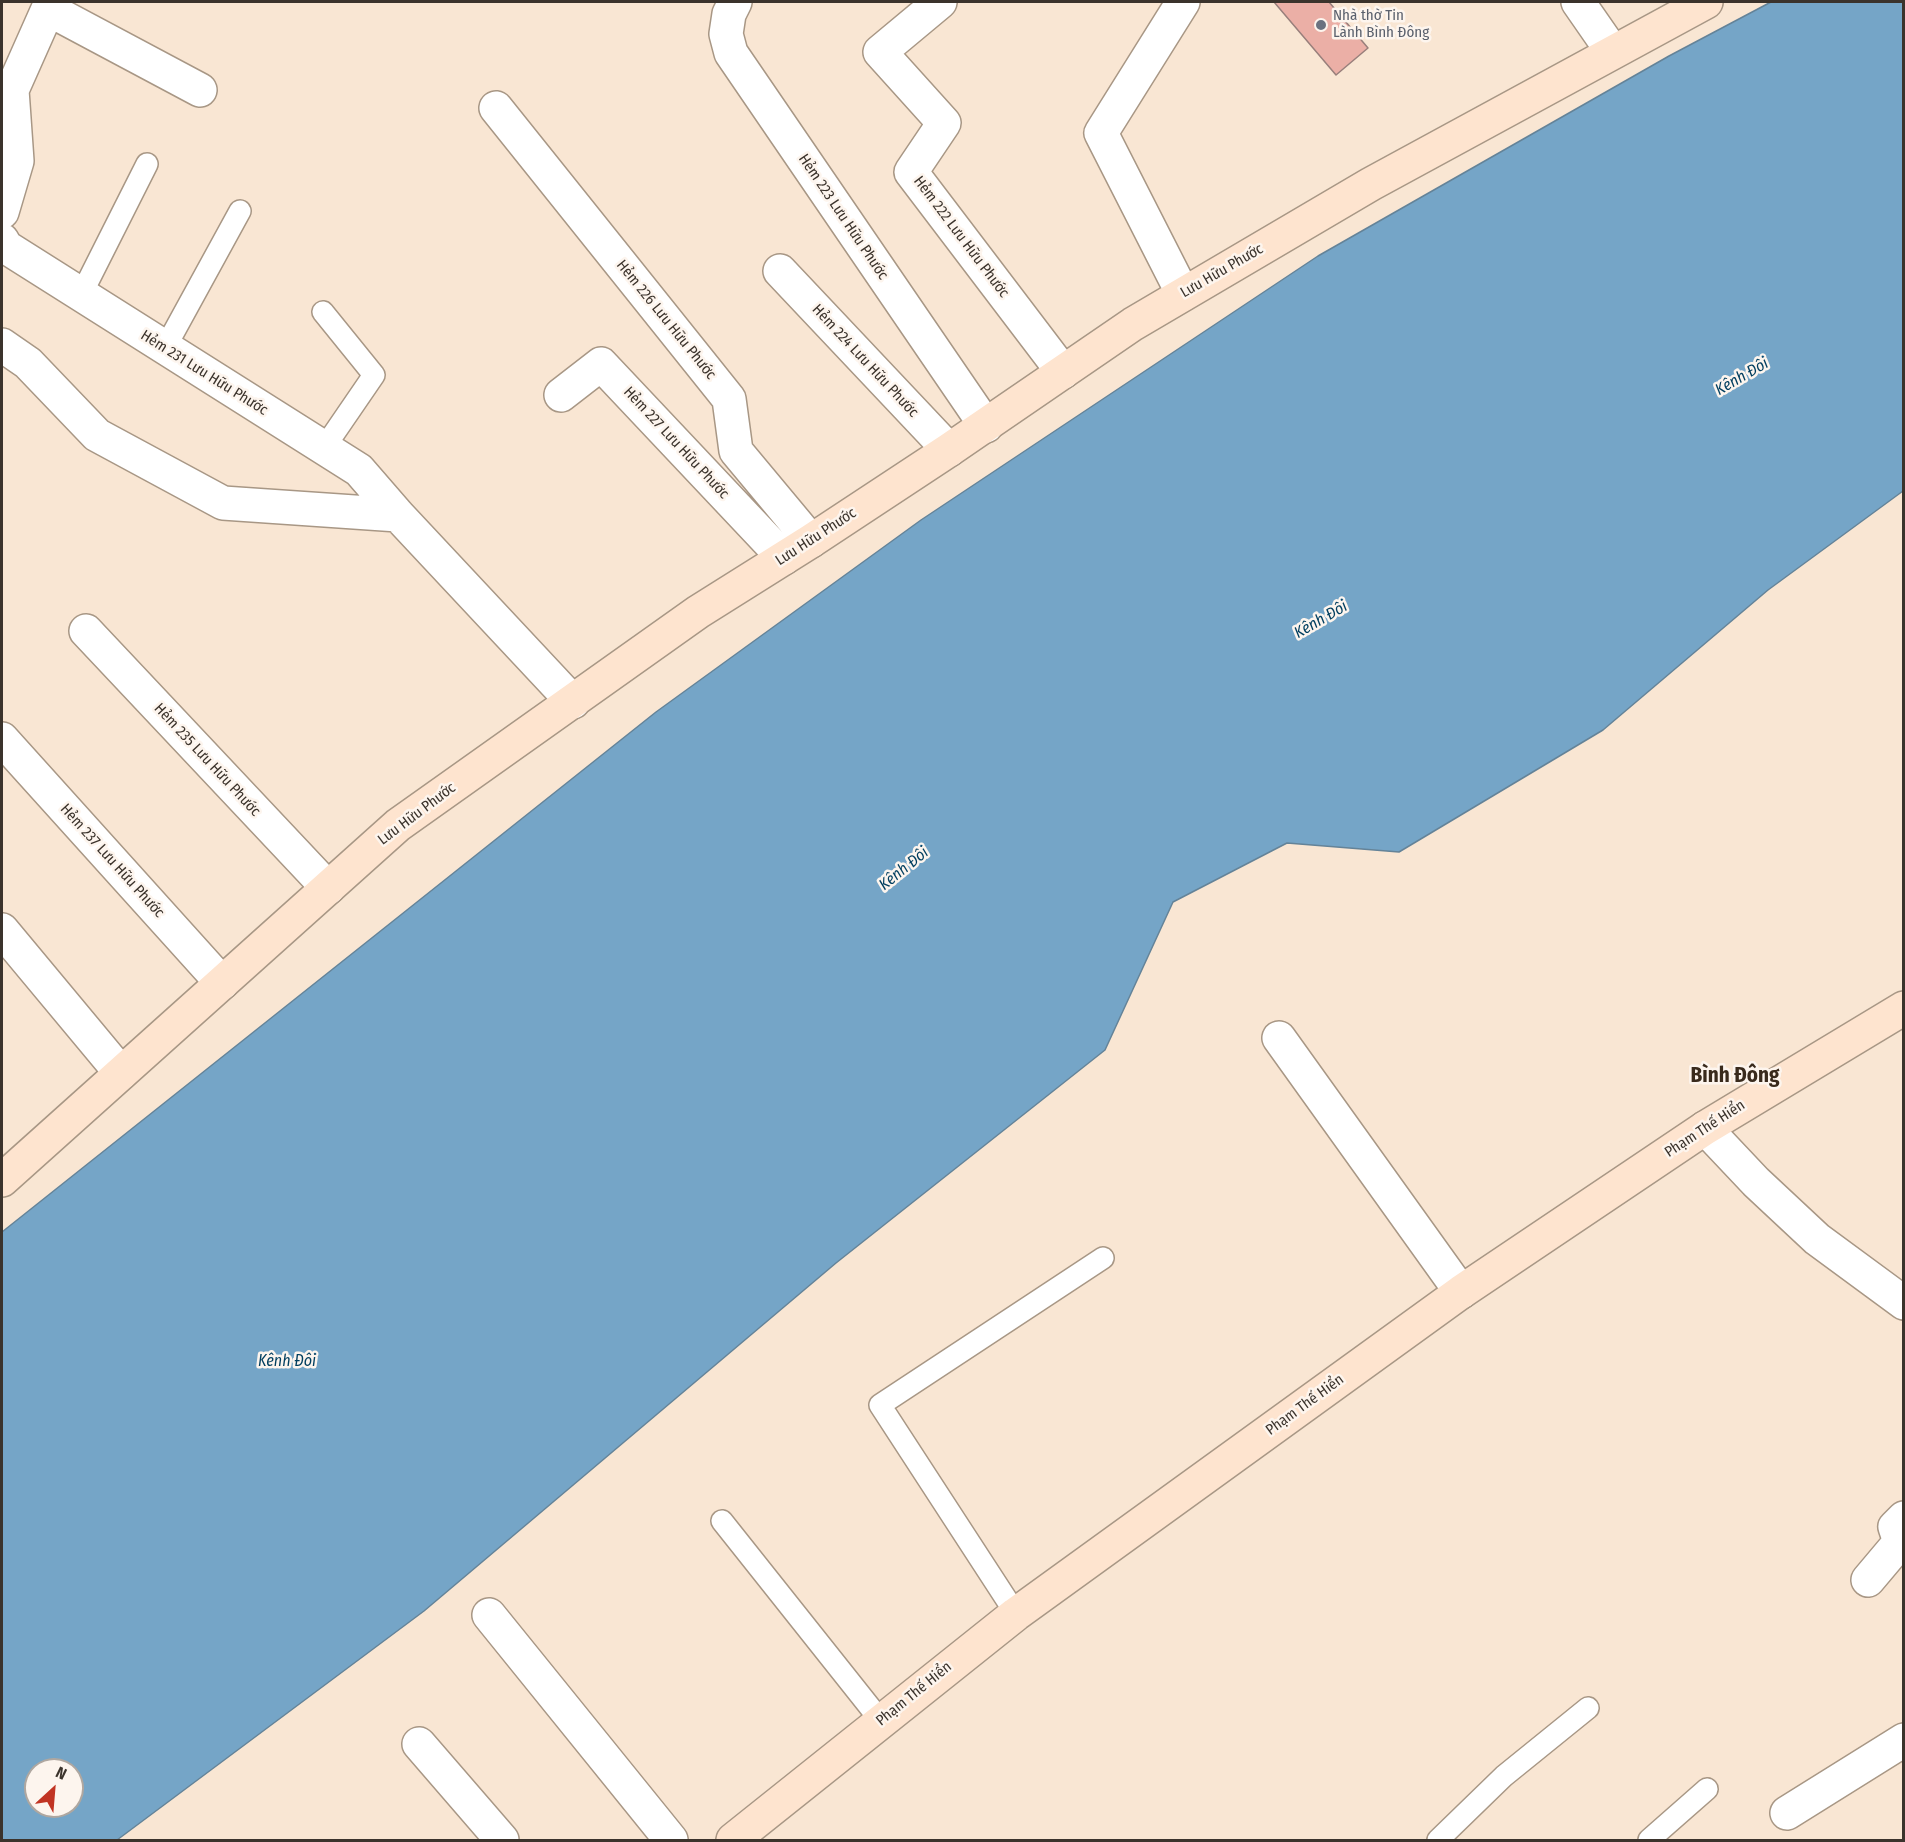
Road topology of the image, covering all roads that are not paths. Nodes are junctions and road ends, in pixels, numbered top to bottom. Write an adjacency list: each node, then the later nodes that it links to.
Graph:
1 (735, 2): 21 (street, Hẻm 223 Lưu Hữu Phước)
2 (940, 2): 19 (street, Hẻm 222 Lưu Hữu Phước)
3 (1578, 2): 6 (street)
4 (1175, 4): 14 (street)
5 (1686, 6): 6 (street, Lưu Hữu Phước)
6 (1612, 51): 14 (street, Lưu Hữu Phước)
7 (200, 90): 11 (street)
8 (496, 108): 25 (street, Hẻm 226 Lưu Hữu Phước)
9 (147, 164): 15 (lane)
10 (240, 210): 18 (lane)
11 (2, 212)
12 (2, 240): 15 (street, Hẻm 231 Lưu Hữu Phước)
13 (780, 271): 23 (street, Hẻm 224 Lưu Hữu Phước)
14 (1183, 294): 19 (street, Lưu Hữu Phước)
15 (81, 295): 18 (street, Hẻm 231 Lưu Hữu Phước)
16 (323, 312): 22 (lane)
17 (2, 345): 24 (street)
18 (165, 348): 22 (street, Hẻm 231 Lưu Hữu Phước)
19 (1063, 372): 21 (street, Lưu Hữu Phước)
20 (561, 395): 25 (street, Hẻm 227 Lưu Hữu Phước)
21 (986, 426): 23 (street, Lưu Hữu Phước)
22 (324, 448): 24 (street, Hẻm 231 Lưu Hữu Phước)
23 (949, 450): 25 (street, Lưu Hữu Phước)
24 (398, 515): 27 (street, Hẻm 231 Lưu Hữu Phước)
25 (798, 550): 27 (street, Lưu Hữu Phước)
26 (86, 631): 29 (street, Hẻm 235 Lưu Hữu Phước)
27 (573, 702): 29 (street, Lưu Hữu Phước)
28 (2, 739): 31 (street, Hẻm 237 Lưu Hữu Phước)
29 (328, 888): 31 (street, Lưu Hữu Phước)
30 (2, 930): 34 (street)
31 (222, 982): 34 (street, Lưu Hữu Phước)
32 (1904, 1008): 35 (street, Phạm Thế Hiển)
33 (1279, 1038): 38 (street)
34 (122, 1073): 36 (street, Lưu Hữu Phước)
35 (1705, 1128): 38 (street, Phạm Thế Hiển); 39 (street)
36 (2, 1180)
37 (1103, 1258): 43 (lane)
38 (1461, 1292): 43 (street, Phạm Thế Hiển)
39 (1904, 1303)
40 (1904, 1518): 42 (street)
41 (722, 1521): 46 (lane)
42 (1868, 1580)
43 (1016, 1614): 46 (street, Phạm Thế Hiển)
44 (489, 1616): 52 (street)
45 (1588, 1708): 54 (lane)
46 (880, 1722): 53 (street, Phạm Thế Hiển)
47 (1904, 1740): 50 (street)
48 (419, 1744): 51 (street)
49 (1707, 1789): 55 (lane)
50 (1788, 1813)
51 (502, 1840)
52 (671, 1840)
53 (733, 1840)
54 (1438, 1840)
55 (1649, 1840)

